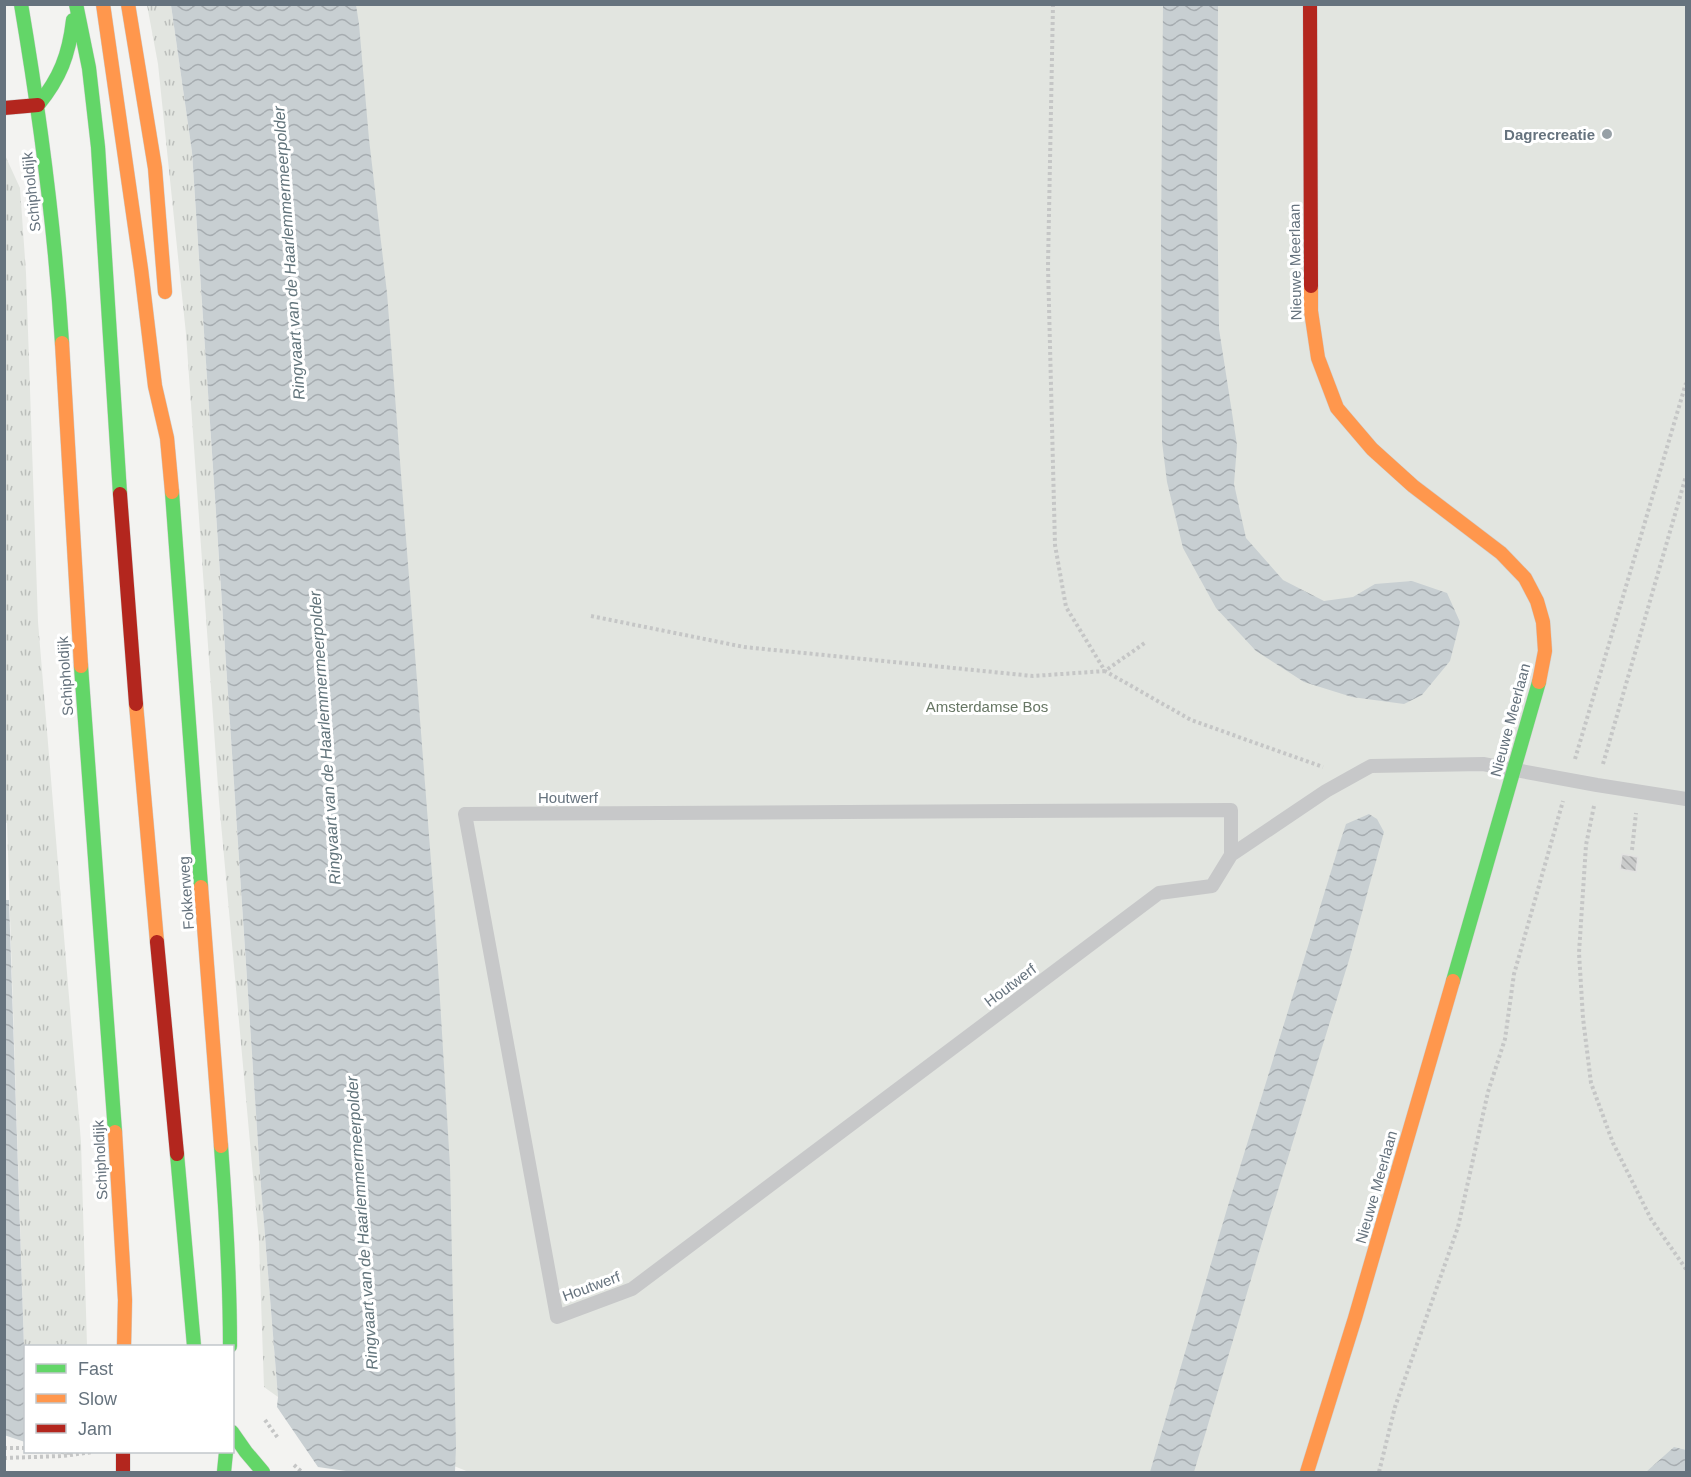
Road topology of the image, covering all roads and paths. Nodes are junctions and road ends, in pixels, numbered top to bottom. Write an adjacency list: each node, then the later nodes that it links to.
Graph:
1 (21, 4): 7 (main road, Schipholdijk)
2 (75, 4): 7 (main road); 28 (main road)
3 (103, 4): 12 (main road)
4 (128, 4): 9 (main road)
5 (1053, 4): 16 (path)
6 (1310, 4): 18 (main road, Nieuwe Meerlaan)
7 (38, 105): 8 (main road); 27 (main road, Schipholdijk)
8 (4, 108)
9 (166, 306)
10 (1686, 383): 19 (path)
11 (171, 396): 12 (main road)
12 (167, 438): 29 (main road, Fokkerweg)
13 (1686, 476): 20 (path)
14 (591, 616): 16 (path)
15 (1146, 642): 16 (path)
16 (1105, 670): 17 (path)
17 (1330, 767)
18 (1513, 769): 19 (lane); 25 (lane); 42 (main road, Nieuwe Meerlaan)
19 (1569, 779): 20 (lane)
20 (1598, 785): 21 (lane); 26 (path)
21 (1638, 791): 22 (lane); 24 (path)
22 (1686, 798)
23 (1558, 820): 43 (path)
24 (1632, 850)
25 (1231, 855): 25 (lane, Houtwerf)
26 (1686, 1269)
27 (124, 1345)
28 (194, 1345)
29 (230, 1345)
30 (234, 1435): 39 (main road)
31 (4, 1448): 32 (path)
32 (24, 1448)
33 (70, 1453): 37 (path)
34 (87, 1453): 37 (path)
35 (123, 1453): 40 (main road)
36 (226, 1453): 41 (main road, bridge)
37 (80, 1454): 38 (path)
38 (4, 1458)
39 (262, 1471)
40 (123, 1473)
41 (224, 1473)
42 (1307, 1473)
43 (1379, 1473)

